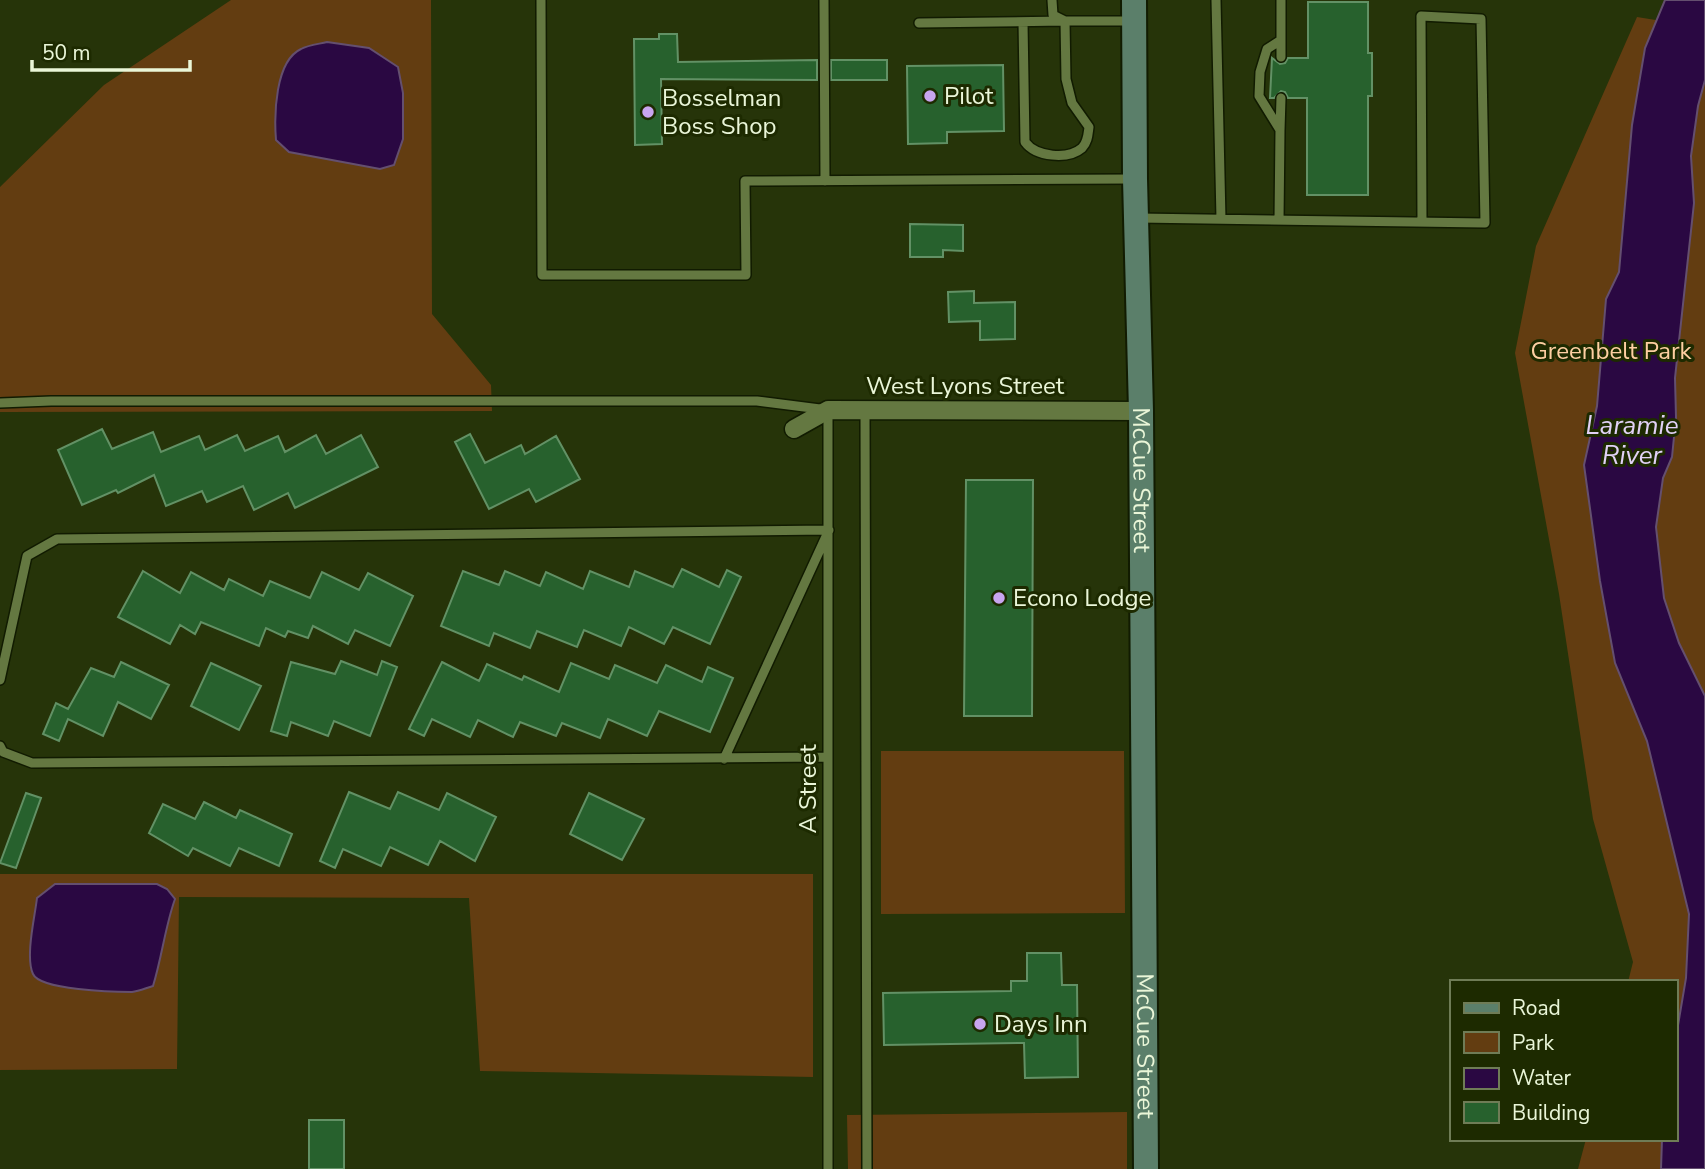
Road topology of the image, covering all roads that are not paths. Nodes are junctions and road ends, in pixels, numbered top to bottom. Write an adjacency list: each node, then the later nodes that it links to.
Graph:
1 (541, 0): 15 (lane)
2 (824, 0): 15 (lane)
3 (1052, 0): 7 (lane)
4 (1216, 0): 17 (lane)
5 (1281, 0): 10 (lane)
6 (1134, 11): 7 (lane); 14 (main road, McCue Street)
7 (1065, 21): 8 (lane); 8 (lane)
8 (1023, 22): 9 (lane)
9 (919, 23)
10 (1281, 40): 11 (lane); 13 (lane)
11 (1281, 58)
12 (1281, 98): 13 (lane)
13 (1280, 131): 18 (lane)
14 (1135, 179): 15 (lane); 16 (main road, McCue Street)
15 (825, 181)
16 (1136, 218): 17 (lane); 23 (main road, McCue Street)
17 (1222, 219): 18 (lane)
18 (1279, 220): 19 (lane)
19 (1422, 222): 19 (lane)
20 (0, 403): 21 (lane)
21 (828, 410): 22 (street, West Lyons Street); 24 (street, West Lyons Street); 25 (lane, A Street)
22 (865, 410): 23 (street, West Lyons Street); 32 (lane)
23 (1141, 411): 33 (main road, McCue Street)
24 (794, 429)
25 (829, 530): 26 (lane); 29 (lane, A Street); 30 (lane)
26 (1, 668): 27 (lane)
27 (0, 680)
28 (0, 746): 30 (lane)
29 (827, 757): 30 (lane); 31 (lane, A Street)
30 (724, 759)
31 (828, 1169)
32 (867, 1169)
33 (1146, 1169)

